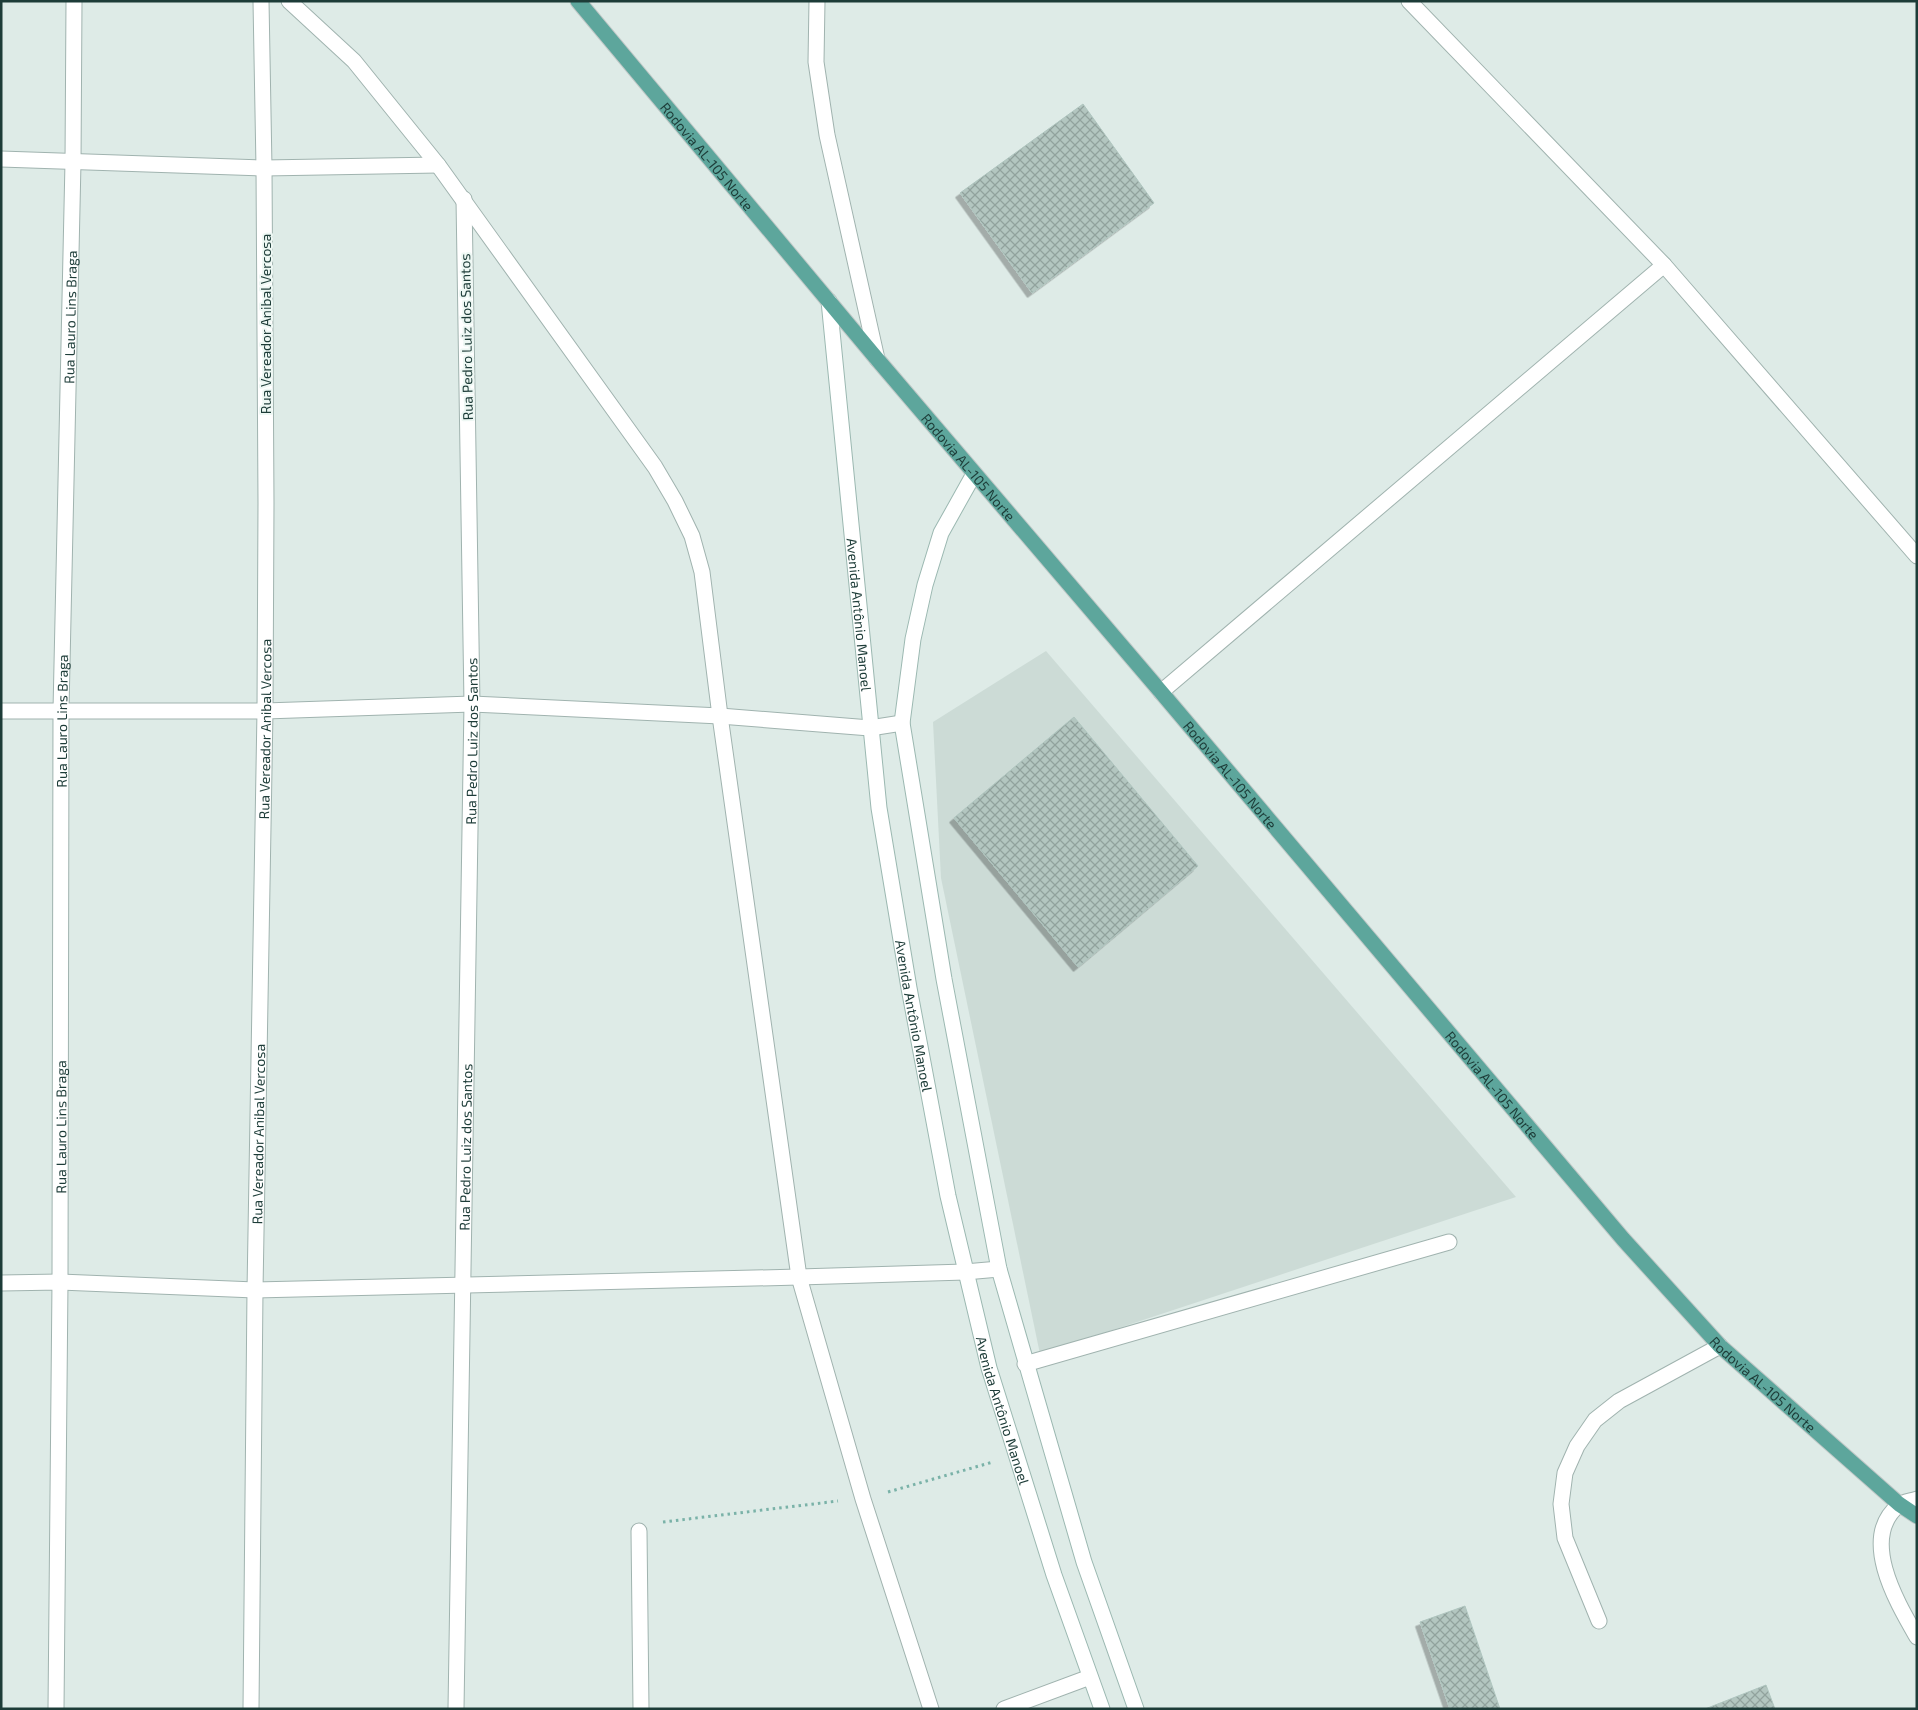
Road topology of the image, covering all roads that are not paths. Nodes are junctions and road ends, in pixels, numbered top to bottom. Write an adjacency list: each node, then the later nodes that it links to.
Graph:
1 (74, 1): 8 (street, Rua Lauro Lins Braga)
2 (261, 1): 10 (street, Rua Vereador Anibal Vercosa)
3 (290, 1): 9 (street)
4 (578, 1): 13 (main road, Rodovia AL-105 Norte)
5 (817, 1): 14 (street)
6 (1409, 1): 12 (street)
7 (1, 159): 8 (street)
8 (72, 162): 10 (street); 19 (street, Rua Lauro Lins Braga)
9 (438, 165): 10 (street); 11 (street)
10 (264, 168): 21 (street, Rua Vereador Anibal Vercosa)
11 (464, 199): 18 (street, Rua Pedro Luiz dos Santos); 22 (street)
12 (1664, 264): 16 (street); 17 (street)
13 (829, 302): 14 (main road, Rodovia AL-105 Norte); 24 (street, Avenida Antônio Manoel)
14 (877, 359): 15 (main road, Rodovia AL-105 Norte)
15 (974, 474): 17 (main road, Rodovia AL-105 Norte); 23 (street)
16 (1917, 556)
17 (1161, 692): 33 (main road, Rodovia AL-105 Norte)
18 (472, 704): 21 (street); 22 (street); 31 (street, Rua Pedro Luiz dos Santos)
19 (61, 710): 20 (street); 21 (street); 29 (street, Rua Lauro Lins Braga)
20 (1, 711)
21 (265, 711): 32 (street, Rua Vereador Anibal Vercosa)
22 (720, 716): 24 (street); 28 (street)
23 (902, 723): 24 (street); 26 (street)
24 (870, 728): 27 (street, Avenida Antônio Manoel)
25 (1449, 1242): 34 (street)
26 (999, 1269): 27 (street); 34 (street)
27 (965, 1272): 28 (street); 41 (street, Avenida Antônio Manoel)
28 (799, 1277): 31 (street); 46 (street)
29 (60, 1282): 30 (street); 32 (street); 42 (street, Rua Lauro Lins Braga)
30 (1, 1283)
31 (462, 1284): 32 (street); 44 (street, Rua Pedro Luiz dos Santos)
32 (254, 1290): 43 (street, Rua Vereador Anibal Vercosa)
33 (1720, 1346): 36 (main road, Rodovia AL-105 Norte); 39 (street)
34 (1025, 1364): 49 (street)
35 (1917, 1499): 36 (street)
36 (1900, 1504): 37 (main road, Rodovia AL-105 Norte); 40 (street)
37 (1917, 1516)
38 (639, 1531): 45 (street)
39 (1599, 1621)
40 (1917, 1637)
41 (1090, 1678): 47 (street); 48 (street, Avenida Antônio Manoel)
42 (56, 1709)
43 (251, 1709)
44 (456, 1709)
45 (641, 1709)
46 (931, 1709)
47 (1004, 1709)
48 (1102, 1709)
49 (1136, 1709)

